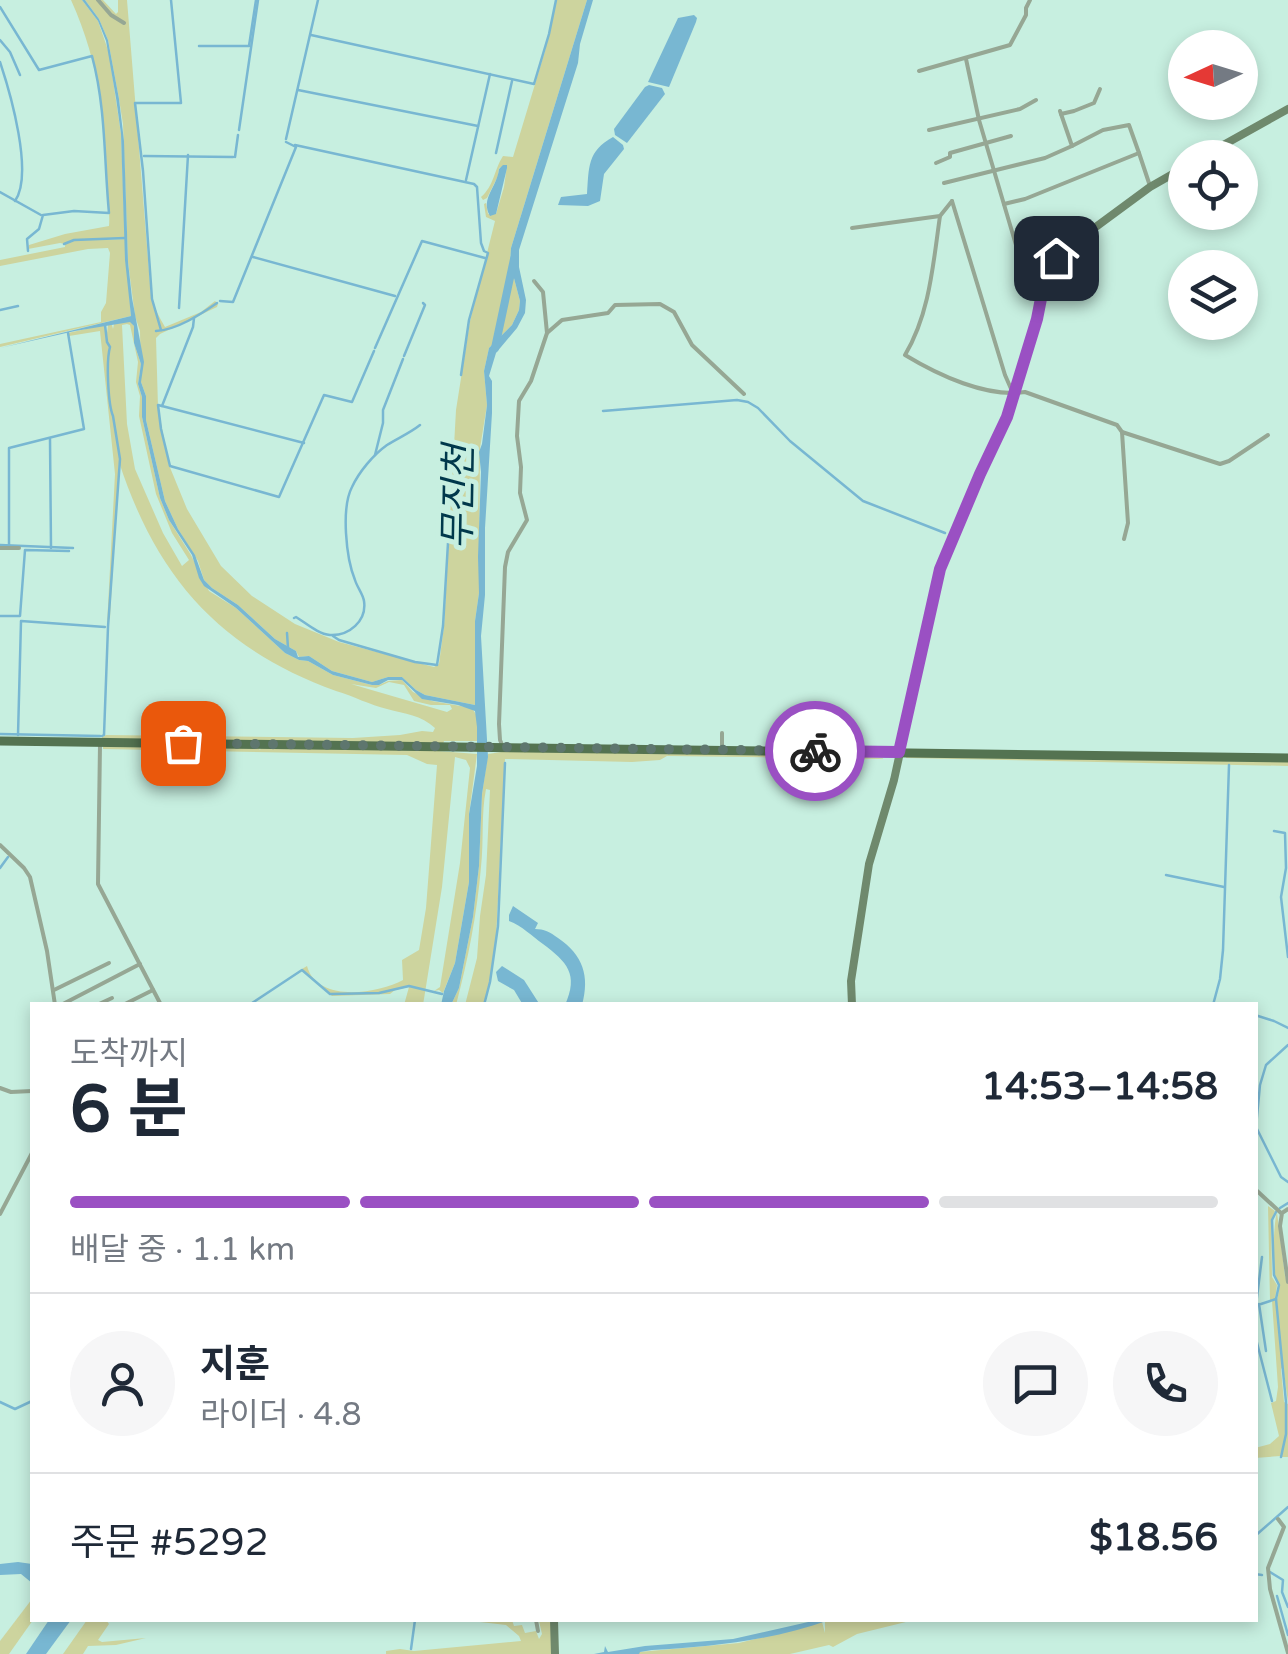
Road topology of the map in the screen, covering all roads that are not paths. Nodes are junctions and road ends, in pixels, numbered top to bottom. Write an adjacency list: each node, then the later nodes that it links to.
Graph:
1 (98, 0): 3 (street)
2 (1030, 0): 4 (street)
3 (124, 23)
4 (966, 58): 5 (street); 9 (street)
5 (919, 71)
6 (1100, 89): 14 (street)
7 (1036, 100): 9 (street)
8 (1288, 110): 12 (main road)
9 (978, 119): 10 (street); 13 (street)
10 (928, 130)
11 (1010, 136): 13 (street)
12 (1233, 140)
13 (985, 143): 16 (street); 17 (street)
14 (1072, 146): 15 (street); 17 (street)
15 (1138, 153): 20 (street); 21 (street)
16 (936, 163)
17 (993, 170): 19 (street); 21 (street)
18 (1168, 176): 20 (main road)
19 (944, 182)
20 (1150, 187): 28 (main road)
21 (1004, 204): 24 (street)
22 (940, 216): 23 (street); 28 (street); 28 (street)
23 (852, 228)
24 (1016, 245)
25 (534, 281): 26 (street)
26 (548, 333): 27 (street); 37 (street)
27 (744, 394)
28 (1013, 396): 29 (street); 39 (main road)
29 (1122, 432): 30 (street); 31 (street)
30 (1268, 434)
31 (1124, 539)
32 (0, 548): 33 (street)
33 (18, 548)
34 (722, 733): 38 (street)
35 (0, 741): 36 (main road)
36 (100, 742): 37 (main road); 43 (street)
37 (500, 748): 38 (main road)
38 (722, 750): 39 (main road)
39 (899, 752): 40 (main road); 52 (main road)
40 (1288, 758)
41 (0, 845): 44 (street)
42 (109, 963): 44 (street)
43 (140, 964): 45 (street); 48 (street)
44 (54, 990): 47 (street)
45 (153, 990): 50 (street); 51 (street)
46 (112, 998): 49 (street)
47 (57, 1002)
48 (64, 1002)
49 (103, 1002)
50 (129, 1002)
51 (159, 1002)
52 (852, 1002)
53 (0, 1088): 54 (street)
54 (30, 1092)
55 (30, 1156): 59 (street)
56 (1258, 1192): 58 (street)
57 (1288, 1209): 58 (street)
58 (1282, 1213): 60 (street)
59 (0, 1214)
60 (1288, 1282)
61 (1278, 1519): 66 (street)
62 (536, 1622): 64 (street)
63 (554, 1622): 65 (main road)
64 (538, 1631)
65 (555, 1652)
66 (1288, 1653)

